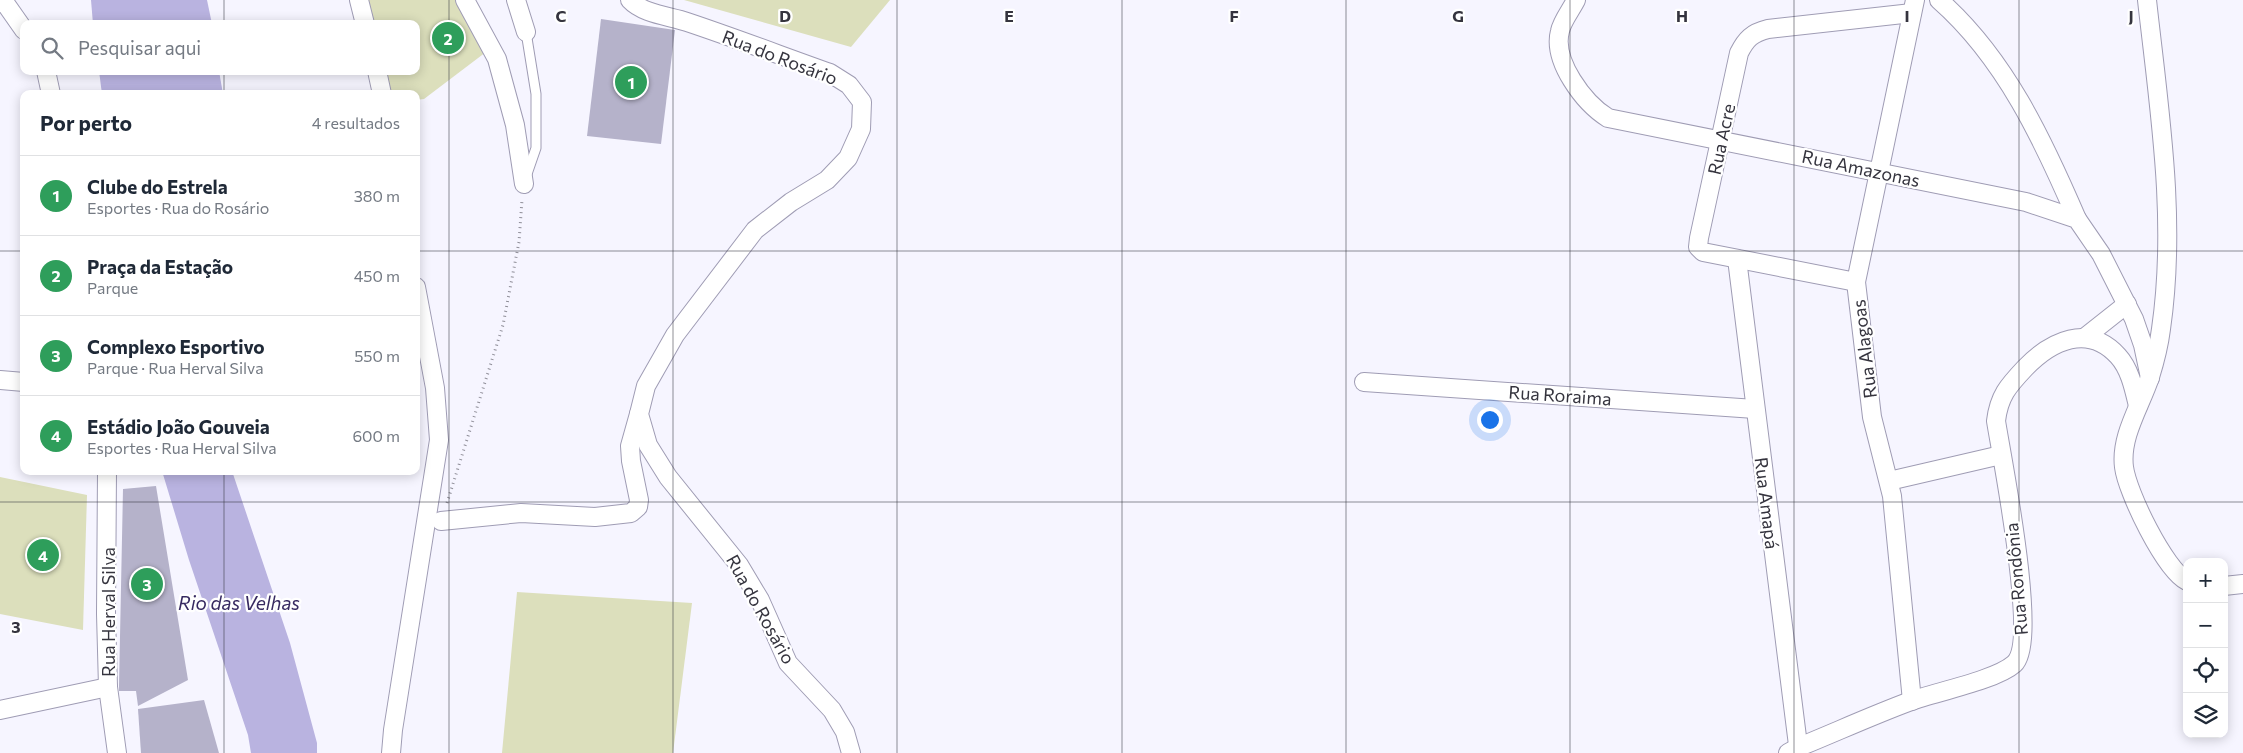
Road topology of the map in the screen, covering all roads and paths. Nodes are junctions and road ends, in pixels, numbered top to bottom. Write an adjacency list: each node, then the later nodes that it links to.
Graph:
1 (4, 0): 11 (street)
2 (360, 0): 10 (street)
3 (465, 0): 19 (street)
4 (516, 0): 12 (street)
5 (630, 0): 32 (street, Rua do Rosário)
6 (1576, 0): 17 (street, Rua Amazonas)
7 (1939, 0): 20 (street)
8 (2147, 0): 26 (street)
9 (1913, 6): 17 (street, Rua Acre); 18 (street, Rua Alagoas)
10 (364, 20)
11 (20, 24)
12 (526, 32): 19 (lane)
13 (47, 75): 15 (street)
14 (378, 75): 16 (street)
15 (50, 90)
16 (381, 90)
17 (1721, 140): 18 (street, Rua Amazonas); 21 (street, Rua Acre)
18 (1878, 172): 20 (street, Rua Amazonas); 22 (street, Rua Alagoas)
19 (524, 184): 36 (path)
20 (2078, 219): 23 (street)
21 (1738, 259): 22 (street, Rua Acre); 31 (street, Rua Amapá)
22 (1856, 282): 35 (street, Rua Alagoas)
23 (2127, 304): 25 (street); 26 (street)
24 (420, 309): 45 (street)
25 (2084, 338): 30 (street); 33 (street, Rua Rondônia)
26 (2150, 378): 30 (street)
27 (0, 380): 28 (street)
28 (20, 382)
29 (1364, 382): 31 (street, Rua Roraima)
30 (2138, 406): 37 (street)
31 (1755, 409): 43 (street, Rua Amapá)
32 (639, 414): 36 (street, Rua do Rosário); 46 (street, Rua do Rosário)
33 (2001, 455): 35 (street); 41 (street, Rua Rondônia)
34 (107, 475): 40 (street, Rua Herval Silva)
35 (1889, 481): 41 (street, Rua Alagoas)
36 (441, 521)
37 (2183, 579)
38 (2243, 584): 39 (street)
39 (2228, 586)
40 (108, 687): 42 (street); 44 (street, Rua Herval Silva)
41 (1912, 701): 43 (street, Rua Rondônia)
42 (0, 710)
43 (1795, 751)
44 (117, 753)
45 (391, 753)
46 (851, 753)

